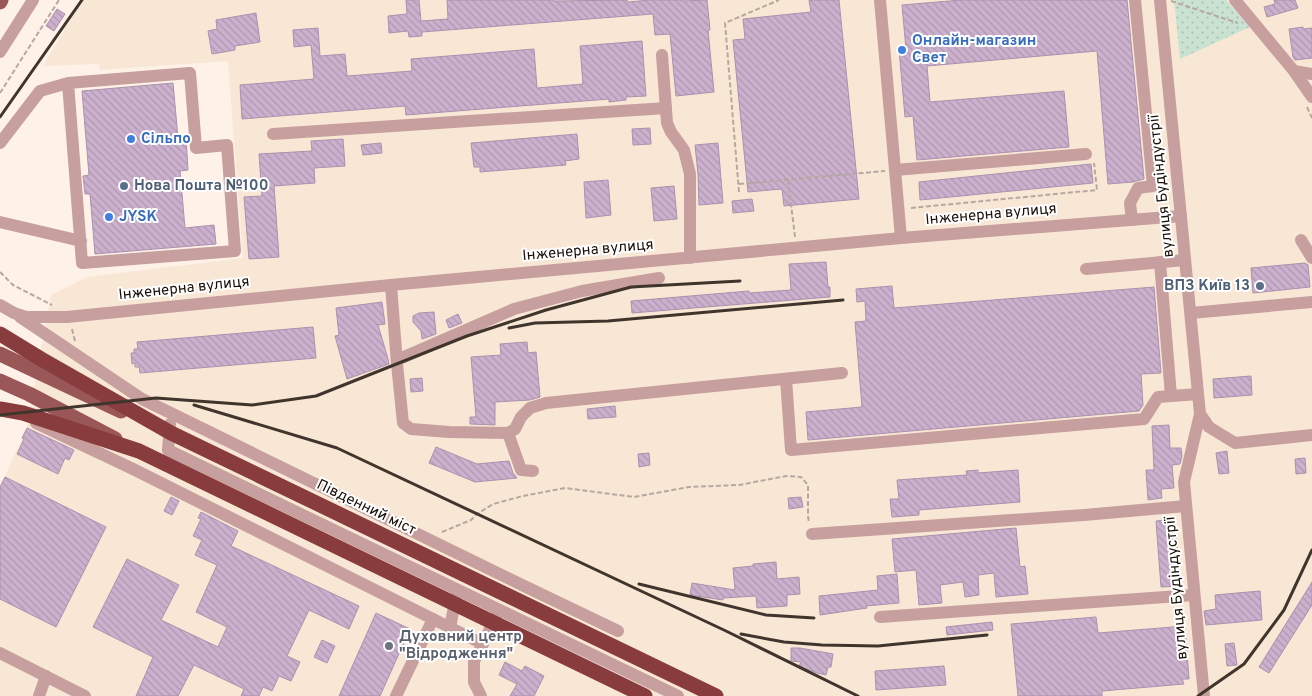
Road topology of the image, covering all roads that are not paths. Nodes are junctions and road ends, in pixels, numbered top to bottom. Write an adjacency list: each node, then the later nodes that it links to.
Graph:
1 (33, 0): 6 (street)
2 (880, 0): 16 (street)
3 (1135, 0): 18 (street)
4 (1160, 0): 17 (street, вулиця Будіндустрії)
5 (1235, 0): 8 (street)
6 (0, 52)
7 (662, 55): 12 (street)
8 (1294, 70): 9 (street); 11 (street)
9 (1312, 74)
10 (68, 82): 14 (street); 22 (street); 22 (street)
11 (1312, 97)
12 (666, 108): 13 (street); 23 (street)
13 (273, 134)
14 (0, 143)
15 (1086, 154): 16 (street)
16 (895, 170): 20 (street)
17 (1181, 216): 18 (street, Інженерна вулиця); 25 (street, вулиця Будіндустрії)
18 (1132, 220): 20 (street, Інженерна вулиця)
19 (0, 222): 22 (street)
20 (901, 238): 23 (street, Інженерна вулиця)
21 (1301, 240): 24 (street)
22 (81, 241)
23 (690, 258): 29 (street, Інженерна вулиця)
24 (1312, 258)
25 (1185, 260): 26 (street); 32 (street, вулиця Будіндустрії)
26 (1160, 262): 27 (street); 41 (street)
27 (1086, 269)
28 (659, 278): 36 (street)
29 (391, 285): 33 (street, Інженерна вулиця); 36 (street)
30 (1312, 302): 32 (street)
31 (0, 305): 33 (street, Інженерна вулиця)
32 (1190, 312): 40 (street, вулиця Будіндустрії)
33 (14, 313): 43 (street)
34 (3, 334): 45 (highway)
35 (0, 354): 45 (main road, Південний міст)
36 (397, 360): 46 (street)
37 (842, 373): 38 (street)
38 (786, 379): 41 (street); 46 (street)
39 (0, 381): 48 (main road)
40 (1198, 394): 41 (street); 44 (street, вулиця Будіндустрії)
41 (1171, 396)
42 (0, 406): 48 (highway); 51 (street)
43 (171, 414): 49 (street); 60 (street)
44 (1200, 414): 47 (street); 52 (street, вулиця Будіндустрії)
45 (171, 433): 71 (highway, Південний міст)
46 (508, 433): 50 (street)
47 (1312, 435)
48 (138, 451): 69 (highway)
49 (201, 466): 51 (street); 54 (street)
50 (533, 471)
51 (195, 500): 58 (street)
52 (1186, 506): 53 (street); 55 (street, вулиця Будіндустрії)
53 (812, 534)
54 (457, 590): 56 (street); 59 (street)
55 (1194, 595): 57 (street); 64 (street, вулиця Будіндустрії)
56 (500, 610): 61 (street); 70 (street)
57 (880, 616)
58 (433, 619): 59 (street); 67 (street)
59 (450, 628): 61 (street)
60 (618, 631)
61 (483, 644): 68 (street)
62 (0, 653): 63 (street)
63 (46, 676): 65 (street); 66 (street)
64 (1200, 694)
65 (38, 696)
66 (85, 696)
67 (396, 696)
68 (481, 696)
69 (645, 696)
70 (678, 696)
71 (716, 696)

